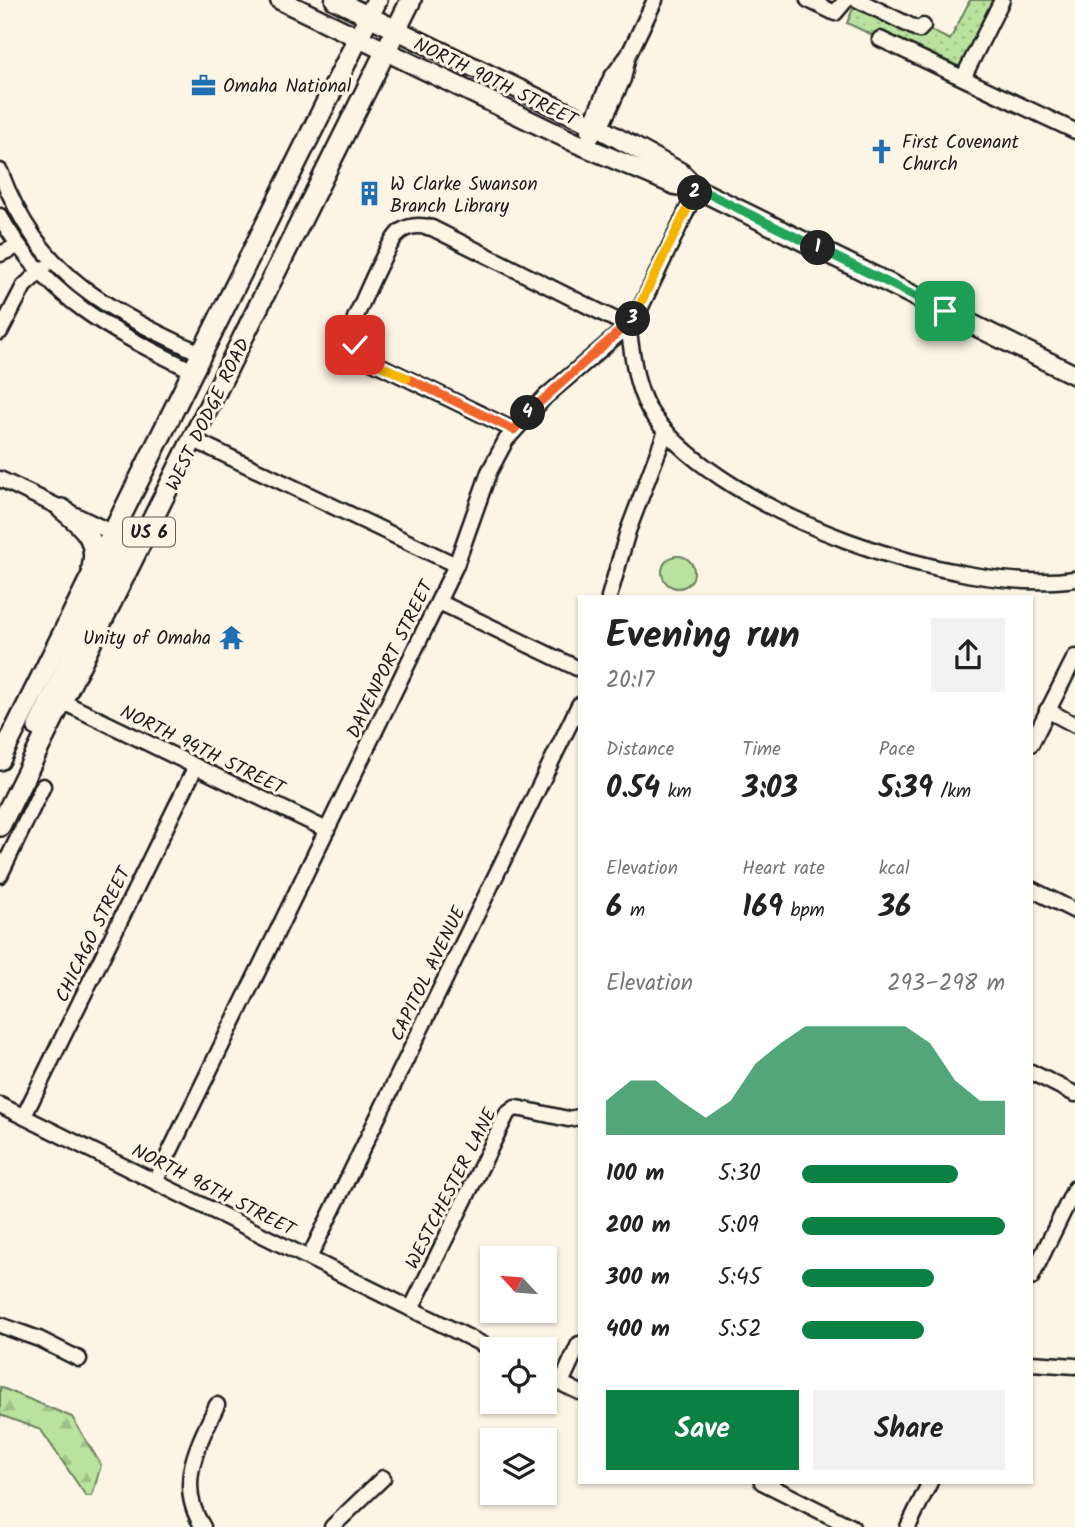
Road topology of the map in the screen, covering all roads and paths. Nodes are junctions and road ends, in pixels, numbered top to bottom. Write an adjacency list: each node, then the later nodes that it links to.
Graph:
1 (280, 0): 12 (main road, NORTH 90TH STREET)
2 (335, 0): 9 (main road, NORTH 90TH STREET)
3 (411, 0): 11 (highway, WEST DODGE ROAD / US 6)
4 (655, 0): 16 (street)
5 (808, 0): 6 (street)
6 (846, 0)
7 (858, 0): 10 (street)
8 (1002, 0): 15 (street)
9 (373, 8): 11 (main road, NORTH 90TH STREET); 12 (highway, WEST DODGE ROAD / US 6)
10 (923, 26)
11 (396, 29): 14 (highway, WEST DODGE ROAD / US 6); 16 (main road, NORTH 90TH STREET)
12 (357, 38): 14 (main road, NORTH 90TH STREET); 30 (highway, WEST DODGE ROAD / US 6)
13 (880, 39): 15 (street)
14 (384, 51): 18 (main road, NORTH 90TH STREET); 34 (highway, WEST DODGE ROAD / US 6)
15 (964, 76): 17 (street)
16 (594, 126): 18 (street); 20 (main road, NORTH 90TH STREET)
17 (1075, 131)
18 (585, 146): 20 (main road, NORTH 90TH STREET)
19 (0, 170): 24 (street)
20 (697, 188): 28 (street, DAVENPORT STREET); 31 (main road, NORTH 90TH STREET)
21 (0, 216): 22 (street)
22 (18, 246): 23 (street); 25 (street)
23 (0, 254)
24 (54, 261): 25 (street); 26 (street)
25 (38, 271): 27 (street); 29 (street)
26 (102, 304): 27 (street); 30 (street)
27 (91, 318): 30 (street)
28 (628, 326): 32 (street, DAVENPORT STREET); 32 (street); 33 (street)
29 (0, 332)
30 (197, 362): 37 (highway, WEST DODGE ROAD / US 6)
31 (1075, 375)
32 (514, 430): 38 (street, DAVENPORT STREET)
33 (666, 431): 39 (street); 41 (street)
34 (194, 440): 38 (street); 45 (highway, WEST DODGE ROAD / US 6)
35 (0, 479): 36 (street)
36 (62, 509): 37 (street); 40 (highway)
37 (113, 533): 40 (highway, WEST DODGE ROAD / US 6); 52 (highway)
38 (456, 565): 42 (street, DAVENPORT STREET)
39 (1075, 579)
40 (84, 592): 50 (highway, WEST DODGE ROAD / US 6)
41 (611, 595)
42 (439, 602): 44 (street); 55 (street, DAVENPORT STREET)
43 (1075, 657): 47 (street)
44 (578, 669)
45 (63, 702): 51 (street, NORTH 94TH STREET); 52 (highway, WEST DODGE ROAD / US 6)
46 (578, 707): 67 (street, CAPITOL AVENUE)
47 (1048, 710): 48 (street); 49 (street)
48 (1075, 725)
49 (1033, 740)
50 (0, 760)
51 (195, 768): 55 (street, NORTH 94TH STREET); 62 (street, CHICAGO STREET)
52 (21, 785): 54 (highway, WEST DODGE ROAD / US 6)
53 (43, 786): 56 (street)
54 (0, 827)
55 (327, 830): 64 (street, DAVENPORT STREET)
56 (0, 874)
57 (1033, 890): 58 (street)
58 (1075, 911)
59 (1033, 1073): 60 (street)
60 (1075, 1094)
61 (0, 1105): 62 (street, NORTH 96TH STREET)
62 (24, 1116): 64 (street, NORTH 96TH STREET)
63 (578, 1118): 68 (street, WESTCHESTER LANE)
64 (156, 1180): 67 (street, NORTH 96TH STREET)
65 (1075, 1188): 66 (street)
66 (1036, 1254)
67 (309, 1258): 68 (street, NORTH 96TH STREET)
68 (411, 1309): 70 (street, NORTH 96TH STREET)
69 (0, 1325): 72 (street)
70 (480, 1343)
71 (578, 1346): 76 (street)
72 (79, 1359)
73 (1033, 1363): 74 (street)
74 (1075, 1366)
75 (557, 1381): 76 (street)
76 (561, 1383): 77 (street)
77 (578, 1392)
78 (217, 1405): 82 (street)
79 (383, 1478): 83 (street)
80 (766, 1484): 84 (street)
81 (929, 1484): 85 (street)
82 (202, 1527)
83 (332, 1527)
84 (852, 1527)
85 (908, 1527)

